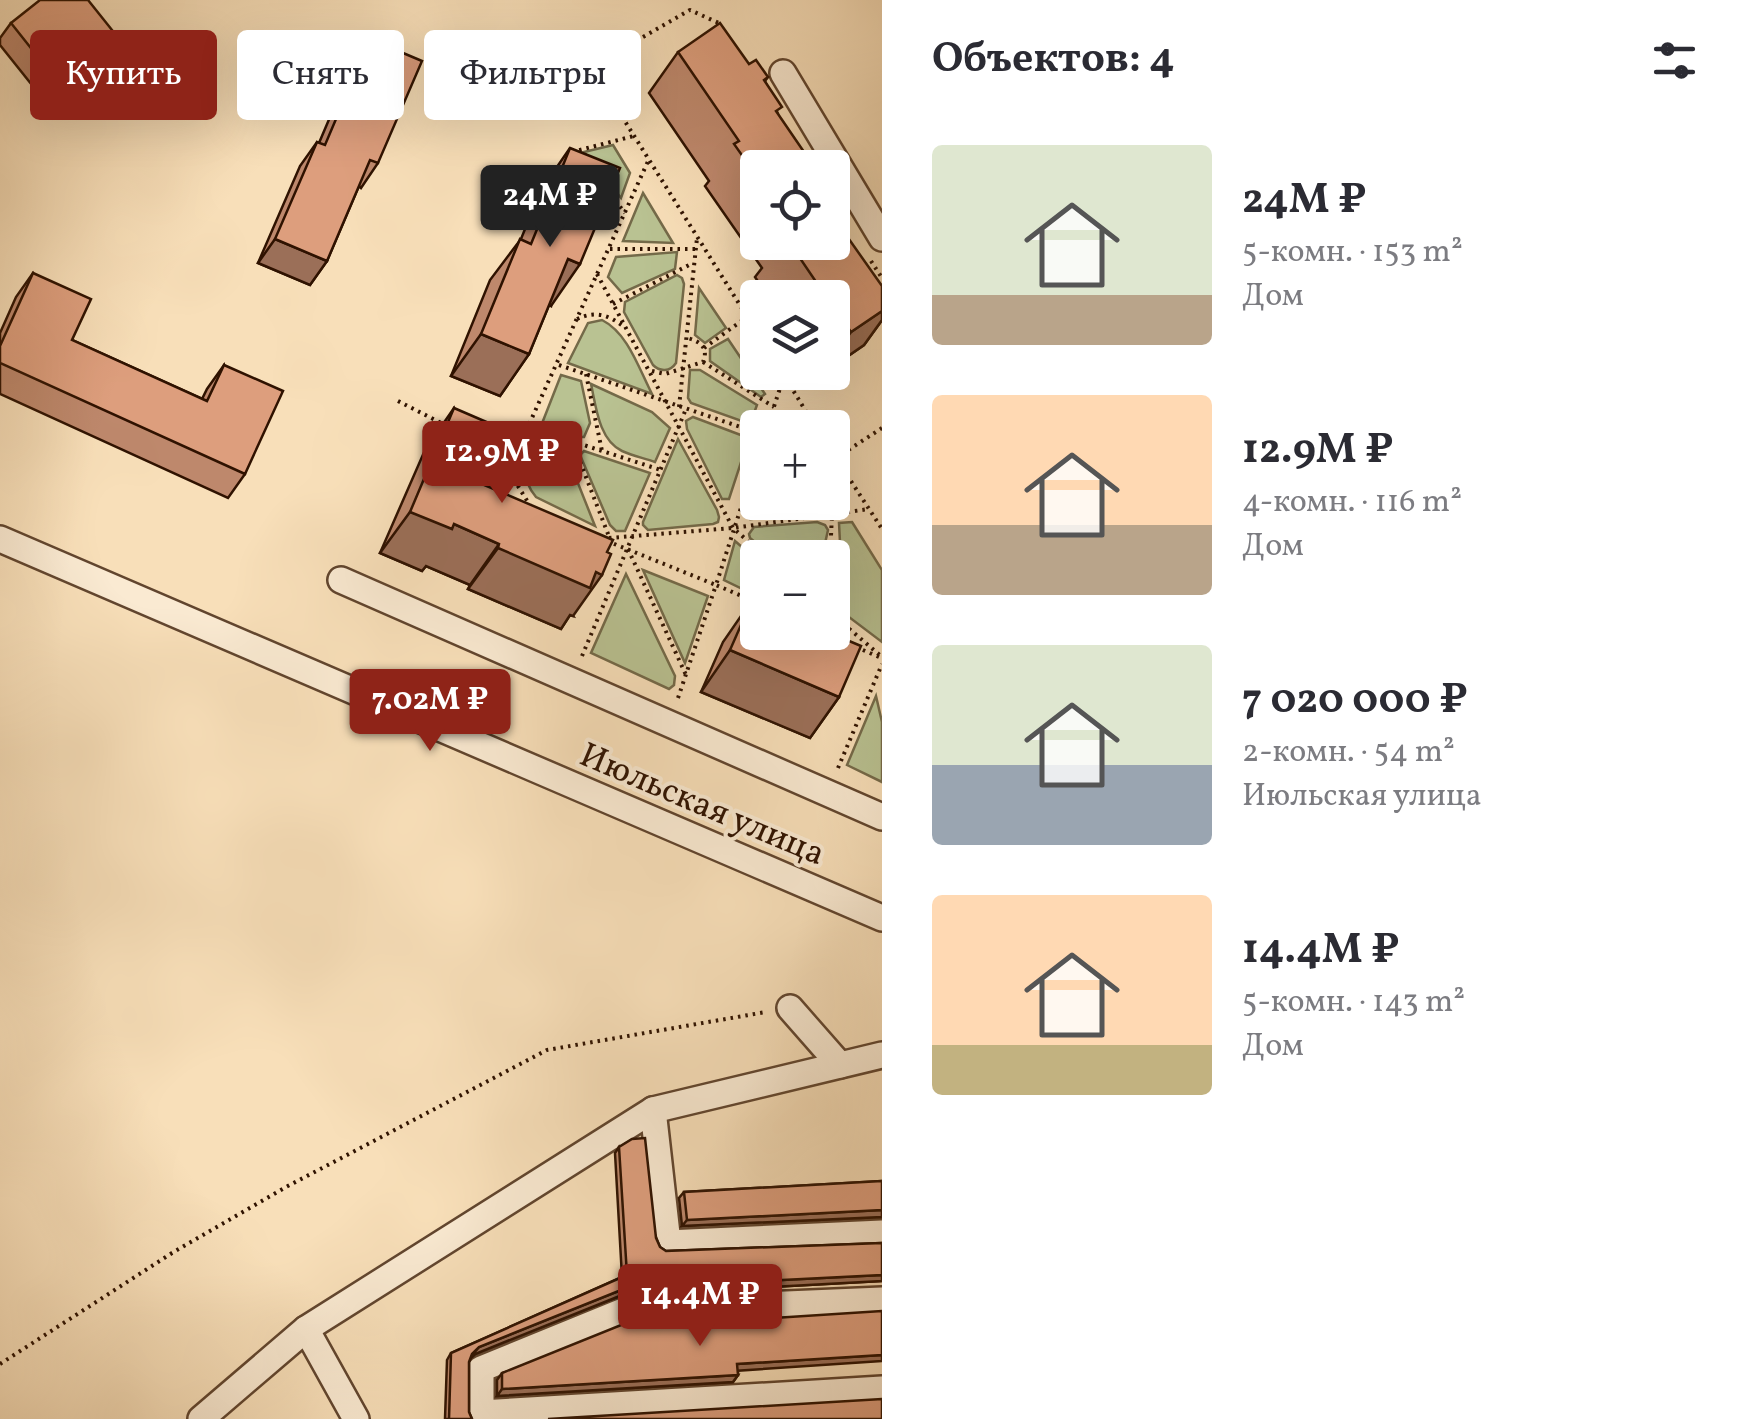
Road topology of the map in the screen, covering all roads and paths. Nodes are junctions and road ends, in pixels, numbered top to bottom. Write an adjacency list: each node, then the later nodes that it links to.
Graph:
1 (720, 22): 2 (path)
2 (641, 38)
3 (783, 73): 11 (street)
4 (624, 120): 5 (path)
5 (634, 136): 6 (path); 7 (path)
6 (649, 159): 9 (path); 10 (path)
7 (588, 166)
8 (600, 182): 9 (path)
9 (625, 213): 12 (path)
10 (697, 236): 13 (path); 17 (path)
11 (882, 238)
12 (609, 248): 13 (path); 15 (path)
13 (696, 248): 14 (path)
14 (694, 262): 16 (path); 21 (path)
15 (597, 274): 16 (path); 18 (path)
16 (613, 304): 20 (path)
17 (740, 305)
18 (577, 320): 20 (path); 24 (path)
19 (740, 323): 22 (path)
20 (626, 328): 26 (path)
21 (687, 338): 22 (path); 25 (path)
22 (704, 348): 23 (path)
23 (703, 362): 25 (path); 31 (path)
24 (557, 364): 27 (path); 35 (path)
25 (684, 367): 26 (path); 32 (path)
26 (648, 369): 30 (path)
27 (586, 374): 30 (path); 42 (path)
28 (779, 390): 31 (path)
29 (398, 402): 36 (path)
30 (666, 402): 32 (path); 34 (path)
31 (774, 407): 33 (path)
32 (683, 408): 34 (path); 37 (path)
33 (773, 410)
34 (679, 426): 44 (path); 51 (path)
35 (528, 427): 39 (path); 43 (path)
36 (452, 428)
37 (740, 428)
38 (882, 428): 41 (path)
39 (572, 441): 42 (path); 56 (path)
40 (481, 442): 43 (path)
41 (850, 447)
42 (602, 451): 44 (path)
43 (516, 469): 48 (path)
44 (660, 470): 54 (path)
45 (850, 480): 47 (path)
46 (740, 508): 51 (path)
47 (869, 509): 49 (path); 52 (path)
48 (533, 511)
49 (850, 512)
50 (790, 520): 51 (path)
51 (733, 528): 54 (path); 57 (path); 60 (path)
52 (882, 529)
53 (595, 536): 56 (path)
54 (633, 536): 56 (path); 58 (path)
55 (0, 539): 70 (street, Июльская улица)
56 (610, 540): 58 (path)
57 (747, 540)
58 (628, 549): 60 (path); 64 (path); 66 (path)
59 (340, 580): 69 (street)
60 (716, 585): 61 (path); 66 (path)
61 (740, 595)
62 (850, 631): 65 (path)
63 (853, 645): 65 (path)
64 (582, 656)
65 (882, 660): 68 (path)
66 (686, 675): 67 (path)
67 (678, 698)
68 (838, 768)
69 (882, 816)
70 (882, 918)
71 (790, 1008): 73 (street); 78 (path)
72 (882, 1055): 73 (street)
73 (840, 1065): 74 (street)
74 (653, 1110): 75 (street); 77 (street)
75 (882, 1233)
76 (882, 1300): 80 (street)
77 (306, 1329): 81 (street); 82 (street)
78 (0, 1364)
79 (882, 1389): 80 (street)
80 (481, 1416)
81 (201, 1419)
82 (356, 1419)

